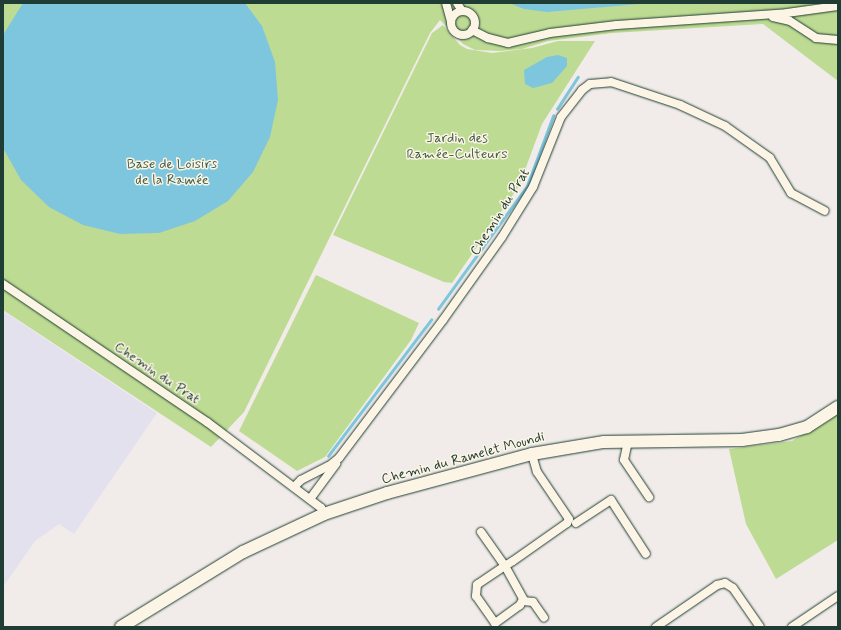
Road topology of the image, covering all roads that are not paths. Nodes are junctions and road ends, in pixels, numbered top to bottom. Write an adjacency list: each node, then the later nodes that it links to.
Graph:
1 (446, 3): 5 (street)
2 (457, 3): 4 (street)
3 (838, 6): 6 (street)
4 (462, 11): 5 (street); 7 (street)
5 (451, 22): 7 (street)
6 (610, 27): 7 (street); 8 (street)
7 (472, 30)
8 (838, 40)
9 (825, 211): 14 (street, Chemin du Prat)
10 (3, 284): 15 (street, Chemin du Prat)
11 (838, 407): 12 (main road, Chemin du Ramelet Moundi)
12 (628, 441): 13 (main road, Chemin du Ramelet Moundi); 16 (street)
13 (532, 454): 18 (main road, Chemin du Ramelet Moundi); 19 (street)
14 (339, 458): 15 (street, Chemin du Prat); 17 (street, Chemin du Prat)
15 (294, 487): 17 (street, Chemin du Prat)
16 (649, 497)
17 (310, 499): 18 (street, Chemin du Prat)
18 (324, 514): 27 (main road, Chemin du Ramelet Moundi)
19 (573, 522): 21 (street); 22 (street)
20 (481, 532): 22 (street)
21 (646, 554)
22 (505, 566): 24 (street); 26 (street)
23 (838, 596): 30 (street)
24 (523, 601): 25 (street); 26 (street)
25 (544, 618)
26 (492, 625)
27 (121, 627)
28 (656, 627): 29 (street)
29 (760, 627)
30 (792, 627)

